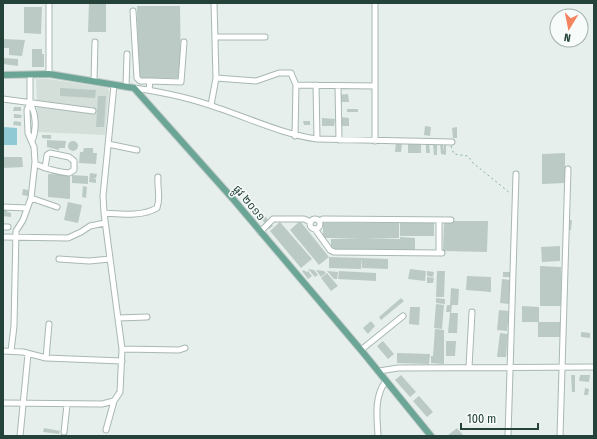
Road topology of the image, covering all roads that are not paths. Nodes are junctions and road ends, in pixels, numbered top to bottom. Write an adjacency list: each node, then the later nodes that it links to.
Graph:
1 (49, 3): 10 (street)
2 (214, 3): 6 (street)
3 (375, 3): 20 (street)
4 (133, 12): 15 (street)
5 (265, 36): 6 (street)
6 (215, 37): 13 (street)
7 (94, 42): 14 (street)
8 (184, 42): 15 (street)
9 (127, 54): 21 (street)
10 (49, 74): 12 (main road); 14 (main road)
11 (3, 75): 12 (main road)
12 (30, 75): 25 (street)
13 (216, 78): 17 (street); 26 (street)
14 (94, 81): 16 (main road)
15 (150, 82): 23 (street)
16 (114, 84): 21 (main road); 33 (street)
17 (296, 85): 18 (street); 28 (street)
18 (316, 85): 19 (street); 29 (street)
19 (338, 86): 20 (street); 30 (street)
20 (375, 86): 31 (street)
21 (126, 87): 22 (main road)
22 (134, 88): 23 (street); 51 (main road, ផ្លូវ ២០១១)
23 (149, 90): 26 (street)
24 (3, 99): 25 (street)
25 (30, 102): 27 (street); 35 (street)
26 (211, 105): 28 (street)
27 (93, 111)
28 (295, 136): 29 (street)
29 (317, 139): 30 (street)
30 (339, 140): 31 (street)
31 (375, 141): 32 (street)
32 (451, 142)
33 (108, 144): 34 (street); 44 (street)
34 (137, 150)
35 (35, 164): 36 (street); 40 (street)
36 (46, 168): 36 (street)
37 (568, 169): 71 (street)
38 (516, 174): 70 (street)
39 (158, 177): 44 (street)
40 (31, 198): 42 (street); 43 (street)
41 (3, 207): 43 (street)
42 (57, 207)
43 (27, 208): 53 (street)
44 (104, 213): 49 (street)
45 (319, 220): 46 (street); 48 (street); 50 (street)
46 (439, 220): 47 (street); 50 (street)
47 (451, 220)
48 (311, 222): 50 (street); 51 (street)
49 (105, 223): 53 (street); 55 (street)
50 (315, 229)
51 (260, 232): 63 (main road, ផ្លូវ ២០១១)
52 (3, 237): 53 (street)
53 (16, 237): 65 (street)
54 (59, 259): 55 (street)
55 (110, 259): 59 (street)
56 (472, 312): 69 (street)
57 (403, 316): 63 (street)
58 (147, 317): 59 (street)
59 (118, 318): 62 (street)
60 (49, 324): 67 (street)
61 (185, 348): 62 (street)
62 (122, 349): 68 (street)
63 (361, 350): 73 (main road, ផ្លូវ ២០១១)
64 (3, 351): 65 (street)
65 (11, 351): 66 (street)
66 (28, 354): 67 (street); 77 (street)
67 (46, 358): 68 (street)
68 (122, 361): 75 (street)
69 (469, 367): 70 (street); 73 (street)
70 (510, 367): 71 (street); 84 (street)
71 (562, 367): 72 (street); 85 (street)
72 (594, 367)
73 (379, 372): 74 (main road, ផ្លូវ ២០១១)
74 (385, 382): 82 (street); 83 (main road, ផ្លូវ ២០១១)
75 (114, 401): 78 (street); 79 (street)
76 (3, 403): 77 (street)
77 (24, 404): 78 (street); 81 (street)
78 (67, 405): 80 (street)
79 (106, 430)
80 (64, 432)
81 (20, 436)
82 (378, 436)
83 (431, 436)
84 (508, 436)
85 (560, 436)

